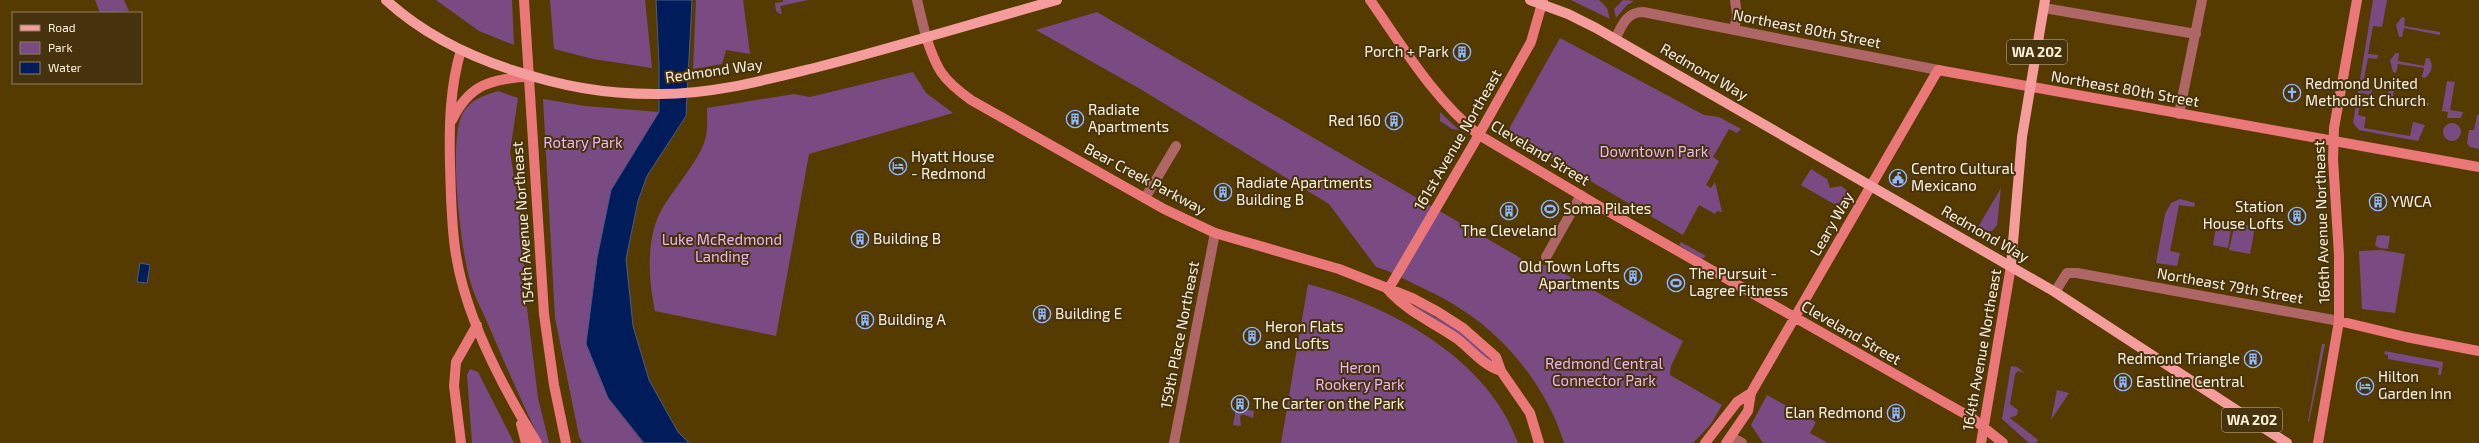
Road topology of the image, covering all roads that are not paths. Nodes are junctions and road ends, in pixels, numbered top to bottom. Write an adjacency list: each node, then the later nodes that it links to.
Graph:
1 (386, 0): 16 (main road, Redmond Way)
2 (524, 0): 45 (main road, 154th Avenue Northeast)
3 (917, 0): 14 (street)
4 (1057, 0): 14 (main road, Redmond Way)
5 (1370, 0): 22 (main road, Cleveland Street)
6 (1530, 0): 10 (main road, Redmond Way)
7 (1735, 0): 12 (street)
8 (2202, 0): 13 (street)
9 (2357, 0): 23 (main road, 166th Avenue Northeast)
10 (1542, 2): 15 (main road, Redmond Way); 22 (main road, 161st Avenue Northeast)
11 (2045, 4): 13 (street); 19 (main road, 164th Avenue Northeast / WA 202)
12 (1734, 30): 15 (street, Northeast 80th Street); 17 (street, Northeast 80th Street)
13 (2196, 34): 20 (street)
14 (926, 37): 18 (main road, Redmond Way); 28 (main road, Bear Creek Parkway)
15 (1615, 39): 26 (main road, Redmond Way)
16 (462, 50): 18 (main road, Redmond Way); 21 (main road)
17 (1938, 70): 19 (main road, Northeast 80th Street); 26 (main road, Leary Way)
18 (532, 76): 21 (main road)
19 (2030, 88): 20 (main road, Northeast 80th Street); 31 (main road, 164th Avenue Northeast / WA 202)
20 (2179, 114): 23 (main road, Northeast 80th Street)
21 (449, 127): 36 (main road)
22 (1479, 134): 27 (main road, Cleveland Street); 32 (main road, 161st Avenue Northeast)
23 (2334, 142): 25 (main road, Northeast 80th Street); 35 (main road, 166th Avenue Northeast)
24 (1176, 146): 28 (street)
25 (2479, 167)
26 (1872, 185): 31 (main road, Redmond Way); 34 (main road, Leary Way)
27 (1580, 195): 30 (street); 34 (main road, Cleveland Street)
28 (1145, 198): 29 (main road, Bear Creek Parkway)
29 (1215, 233): 32 (main road, Bear Creek Parkway); 46 (street, 159th Place Northeast)
30 (1546, 257)
31 (2011, 266): 33 (main road, Redmond Way / WA 202); 40 (main road, 164th Avenue Northeast)
32 (1388, 290): 47 (main road, Bear Creek Parkway)
33 (2055, 292): 35 (street, Northeast 79th Street); 53 (main road, Redmond Way / WA 202)
34 (1794, 318): 38 (main road, Leary Way); 40 (main road, Cleveland Street)
35 (2339, 321): 37 (main road, Northeast 79th Street); 54 (main road, 166th Avenue Northeast)
36 (477, 325): 39 (main road); 42 (main road)
37 (2479, 351)
38 (1751, 393): 41 (main road, Leary Way); 48 (main road, Leary Way)
39 (517, 410): 43 (main road); 44 (main road)
40 (1984, 427): 51 (main road, 164th Avenue Northeast); 52 (main road, Cleveland Street)
41 (1729, 440): 49 (main road); 50 (street)
42 (462, 443)
43 (526, 443)
44 (537, 443)
45 (566, 443)
46 (1174, 443)
47 (1539, 443)
48 (1705, 443)
49 (1714, 443)
50 (1742, 443)
51 (1981, 443)
52 (2003, 443)
53 (2288, 443)
54 (2318, 443)

